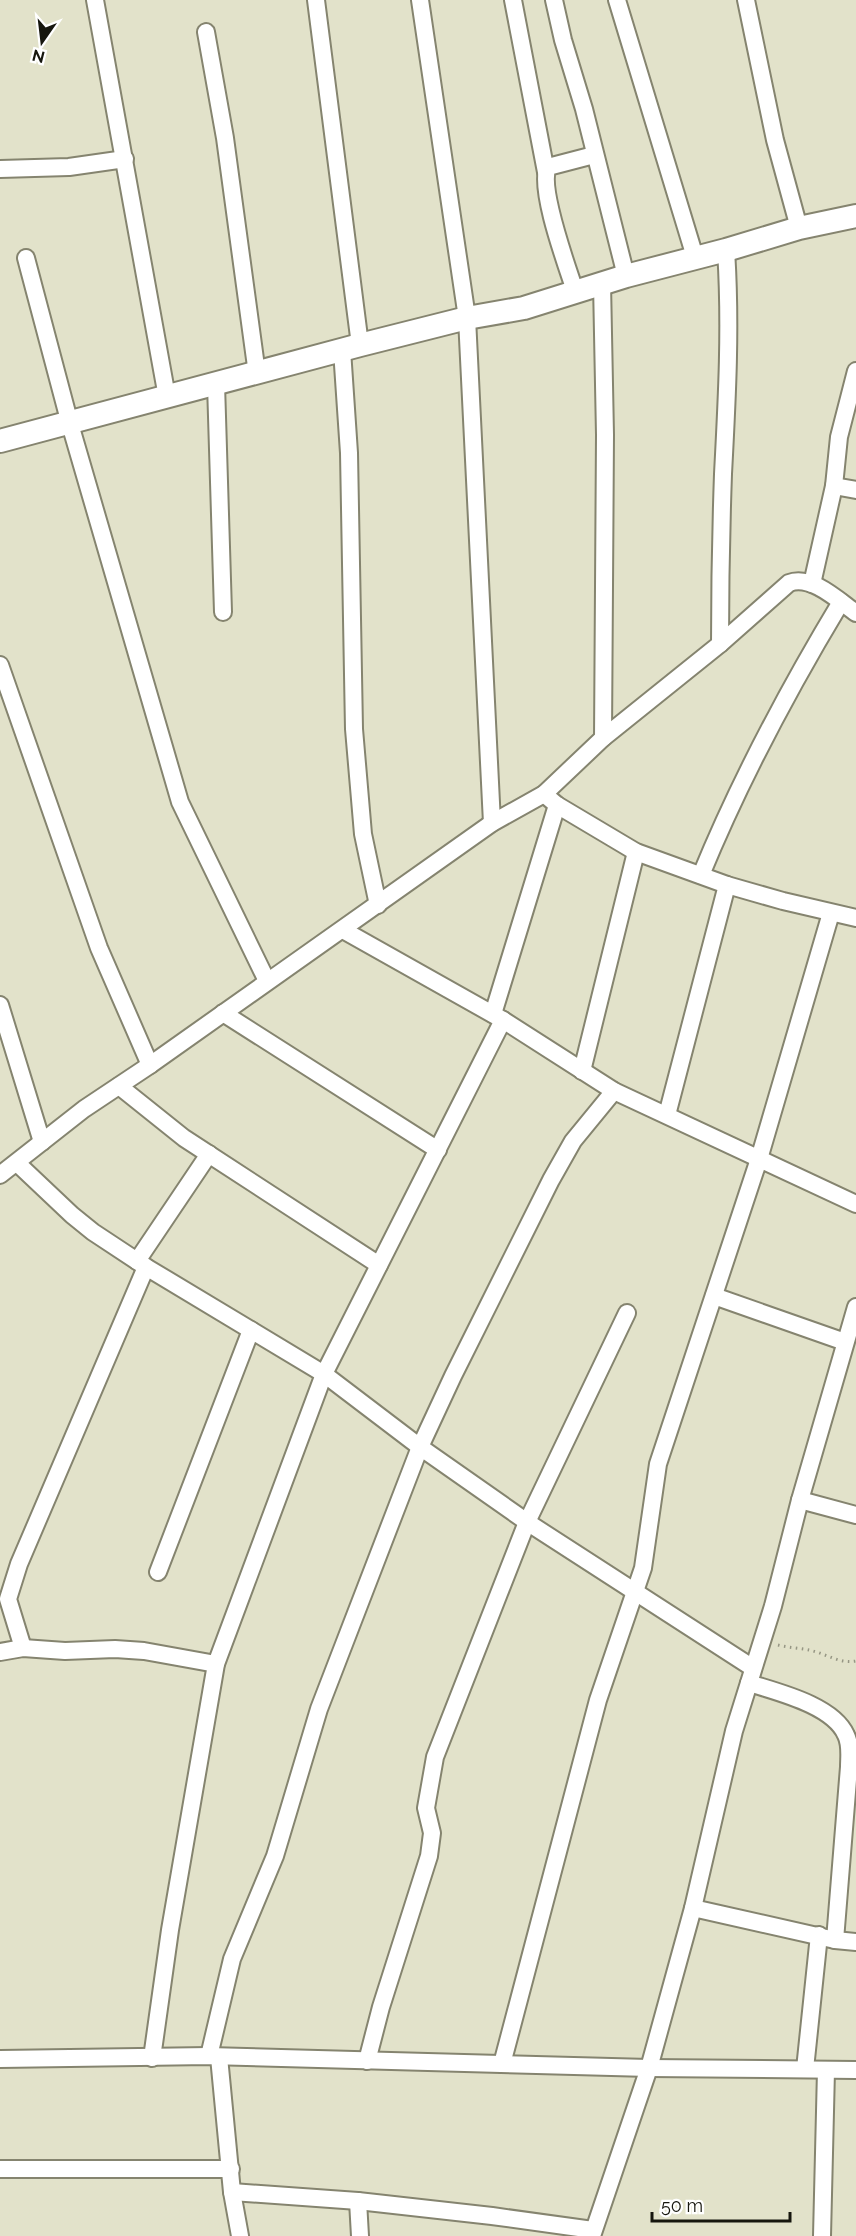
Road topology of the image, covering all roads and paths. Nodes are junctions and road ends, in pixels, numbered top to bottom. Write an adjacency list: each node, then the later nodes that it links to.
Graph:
1 (95, 0): 10 (street)
2 (316, 0): 22 (street)
3 (420, 0): 21 (street)
4 (513, 0): 12 (street)
5 (554, 0): 9 (street)
6 (617, 0): 16 (street)
7 (746, 0): 14 (street)
8 (206, 32): 24 (street)
9 (594, 155): 12 (street); 18 (street)
10 (125, 159): 11 (street); 26 (street)
11 (0, 169)
12 (546, 172): 20 (street)
13 (856, 216): 14 (street)
14 (799, 228): 15 (street)
15 (726, 250): 16 (street); 35 (street)
16 (695, 257): 18 (street)
17 (27, 258): 27 (street)
18 (626, 276): 19 (street)
19 (602, 283): 20 (street); 37 (street)
20 (575, 291): 21 (street)
21 (467, 318): 22 (street); 40 (street)
22 (351, 347): 24 (street); 44 (street)
23 (856, 371): 29 (street)
24 (258, 374): 25 (street)
25 (216, 384): 26 (street); 33 (street)
26 (167, 397): 27 (street)
27 (70, 424): 28 (street); 48 (street)
28 (0, 441)
29 (834, 486): 30 (street); 31 (street)
30 (856, 490)
31 (812, 584): 32 (street); 35 (street)
32 (841, 602): 34 (street); 42 (street)
33 (223, 612)
34 (856, 612)
35 (720, 644): 37 (street)
36 (0, 665): 52 (street)
37 (603, 738): 38 (street)
38 (544, 794): 39 (street); 40 (street)
39 (557, 805): 41 (street); 51 (street)
40 (492, 823): 44 (street)
41 (636, 852): 42 (street); 53 (street)
42 (701, 875): 43 (street)
43 (727, 885): 45 (street); 56 (street)
44 (378, 905): 47 (street)
45 (831, 913): 46 (street); 60 (street)
46 (856, 918)
47 (343, 930): 48 (street); 51 (street)
48 (267, 981): 50 (street)
49 (0, 1005): 57 (street)
50 (223, 1013): 52 (street); 58 (street)
51 (498, 1017): 53 (street); 58 (street)
52 (150, 1065): 54 (street)
53 (582, 1071): 55 (street)
54 (120, 1086): 57 (street); 59 (street)
55 (614, 1091): 56 (street); 72 (street)
56 (667, 1115): 60 (street)
57 (42, 1142): 61 (street)
58 (438, 1150): 65 (street)
59 (209, 1154): 64 (street); 65 (street)
60 (759, 1159): 63 (street); 66 (street)
61 (17, 1163): 62 (street); 64 (street)
62 (0, 1175)
63 (856, 1204)
64 (141, 1264): 69 (street); 79 (street)
65 (379, 1265): 71 (street)
66 (714, 1296): 70 (street); 78 (street)
67 (856, 1307): 70 (street)
68 (627, 1313): 75 (street)
69 (251, 1330): 71 (street); 76 (street)
70 (845, 1342): 73 (street)
71 (324, 1374): 72 (street); 84 (street)
72 (420, 1447): 75 (street); 89 (street)
73 (800, 1500): 74 (street); 80 (street)
74 (856, 1515)
75 (527, 1522): 78 (street); 92 (street)
76 (158, 1572)
77 (0, 1577): 79 (street)
78 (635, 1593): 85 (street); 93 (street)
79 (8, 1599): 81 (street)
80 (762, 1642): 83 (path); 85 (street)
81 (23, 1648): 82 (street); 84 (street)
82 (0, 1652)
83 (856, 1661)
84 (216, 1664): 91 (street)
85 (751, 1676): 86 (street); 87 (street)
86 (693, 1908): 87 (street); 94 (street)
87 (827, 1938): 88 (street); 95 (street)
88 (856, 1942)
89 (214, 2056): 91 (street); 92 (street); 99 (street)
90 (0, 2058): 91 (street)
91 (152, 2058)
92 (367, 2061): 93 (street)
93 (502, 2064): 94 (street)
94 (649, 2068): 95 (street); 102 (street)
95 (805, 2069): 96 (street)
96 (826, 2070): 97 (street); 105 (street)
97 (856, 2070)
98 (0, 2169): 99 (street)
99 (231, 2169): 100 (street)
100 (232, 2192): 101 (street); 103 (street)
101 (358, 2201): 102 (street); 104 (street)
102 (592, 2233)
103 (240, 2236)
104 (360, 2236)
105 (822, 2236)

